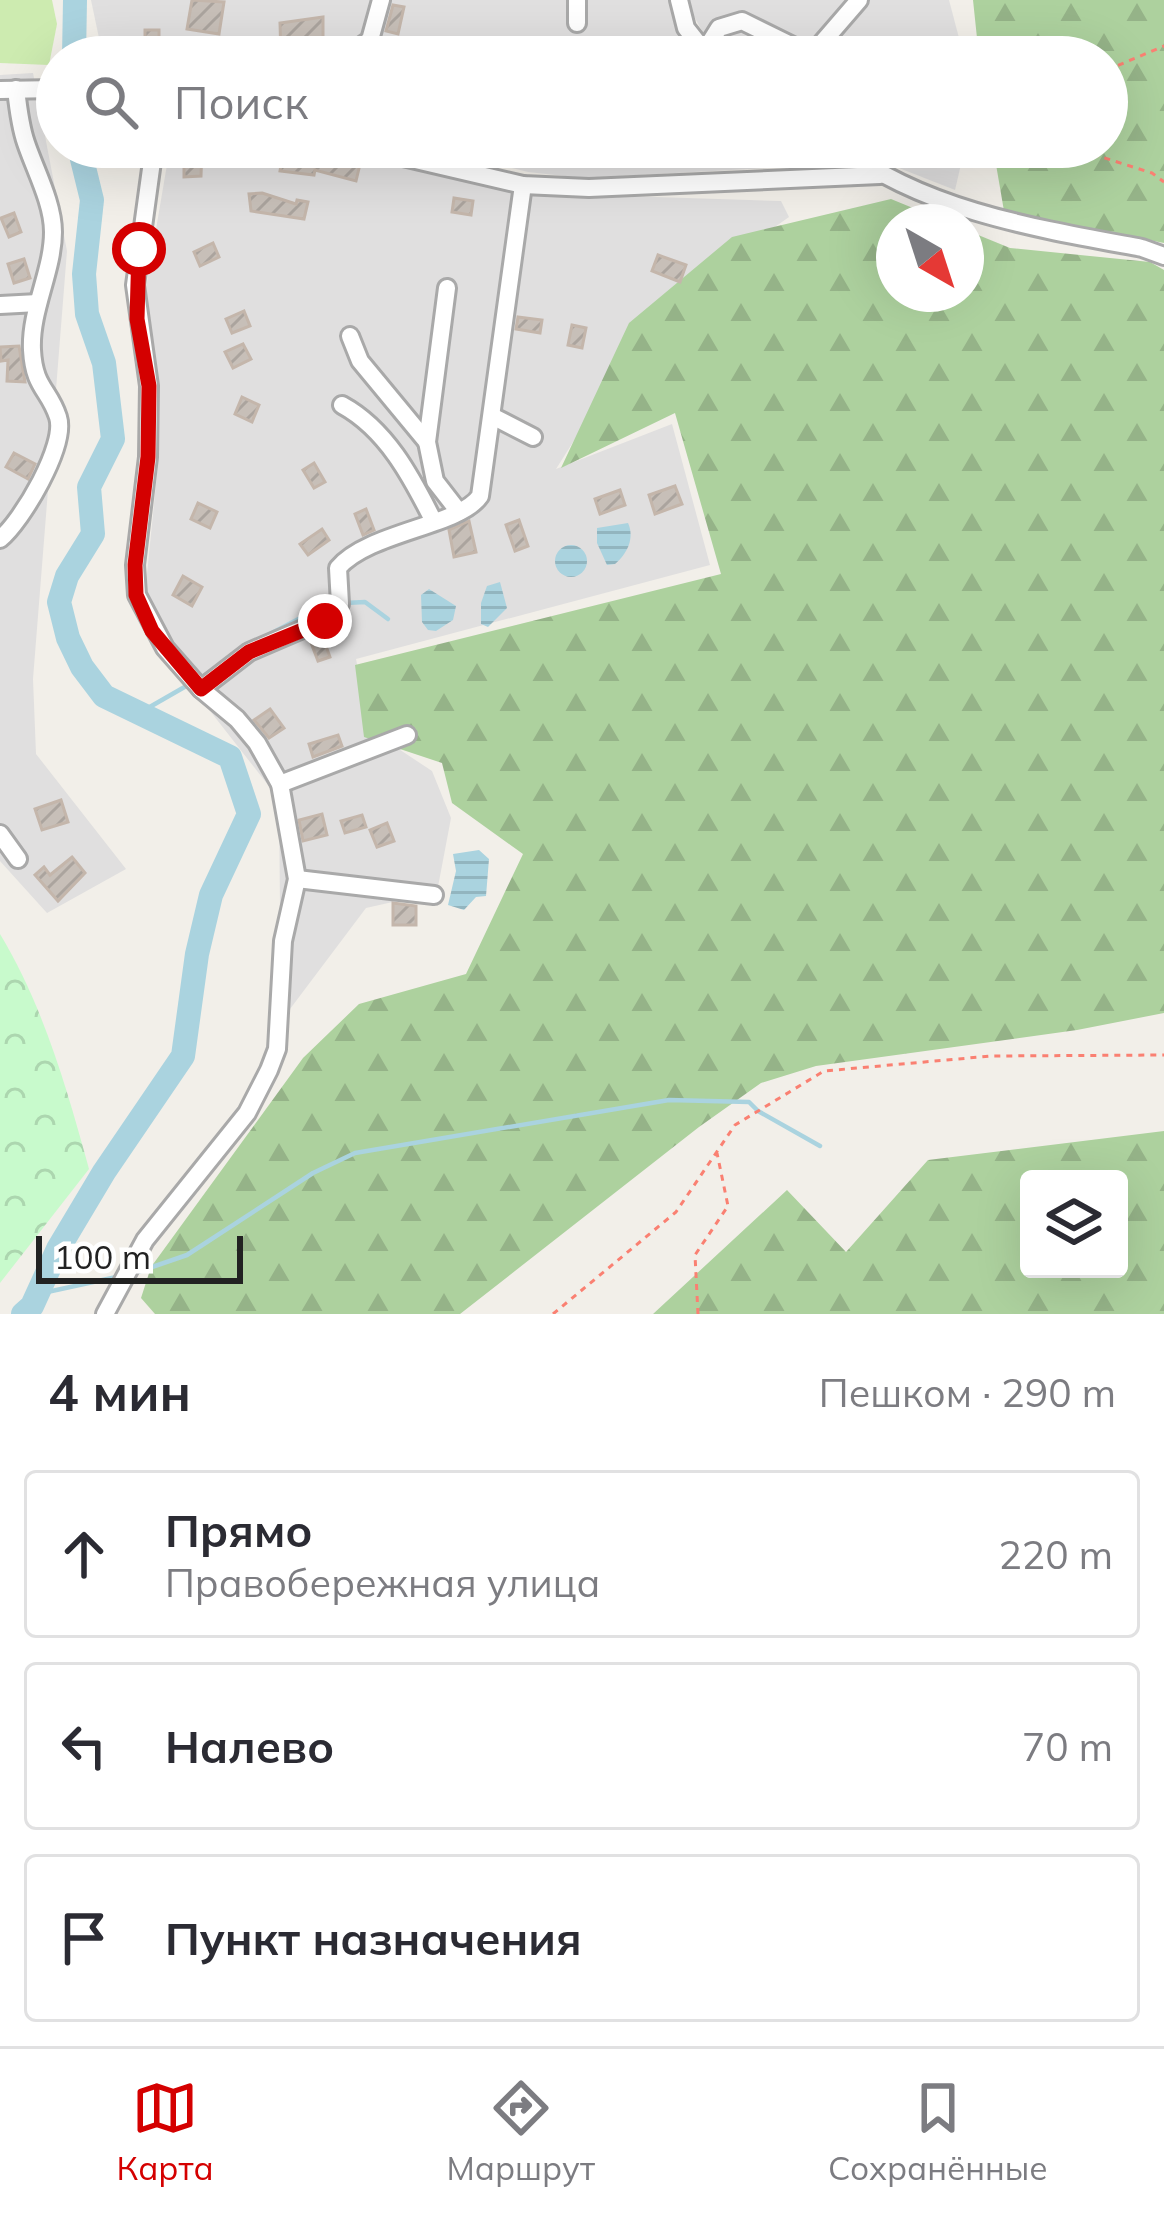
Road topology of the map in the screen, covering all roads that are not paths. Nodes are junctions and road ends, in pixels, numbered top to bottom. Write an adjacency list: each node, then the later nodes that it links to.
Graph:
1 (381, 0): 6 (street)
2 (577, 0): 5 (street)
3 (680, 0): 7 (street)
4 (859, 0): 10 (street)
5 (577, 23)
6 (371, 36)
7 (692, 36)
8 (715, 36): 9 (street)
9 (772, 36)
10 (828, 36)
11 (8, 89): 19 (street)
12 (151, 168): 29 (street)
13 (450, 168): 16 (street)
14 (870, 168): 15 (street)
15 (880, 175): 16 (street); 17 (street)
16 (523, 185): 23 (street)
17 (1164, 256)
18 (447, 288): 25 (street)
19 (38, 303): 20 (street); 28 (street)
20 (0, 305)
21 (350, 336): 25 (street)
22 (342, 405): 27 (street)
23 (492, 416): 24 (street); 26 (street)
24 (533, 436)
25 (427, 442): 26 (street)
26 (458, 512): 27 (street)
27 (433, 520): 29 (street)
28 (0, 539)
29 (201, 689): 31 (street)
30 (407, 735): 31 (street)
31 (280, 784): 34 (street)
32 (0, 834): 33 (street)
33 (18, 860)
34 (297, 879): 35 (street); 36 (street)
35 (434, 895)
36 (105, 1314)

